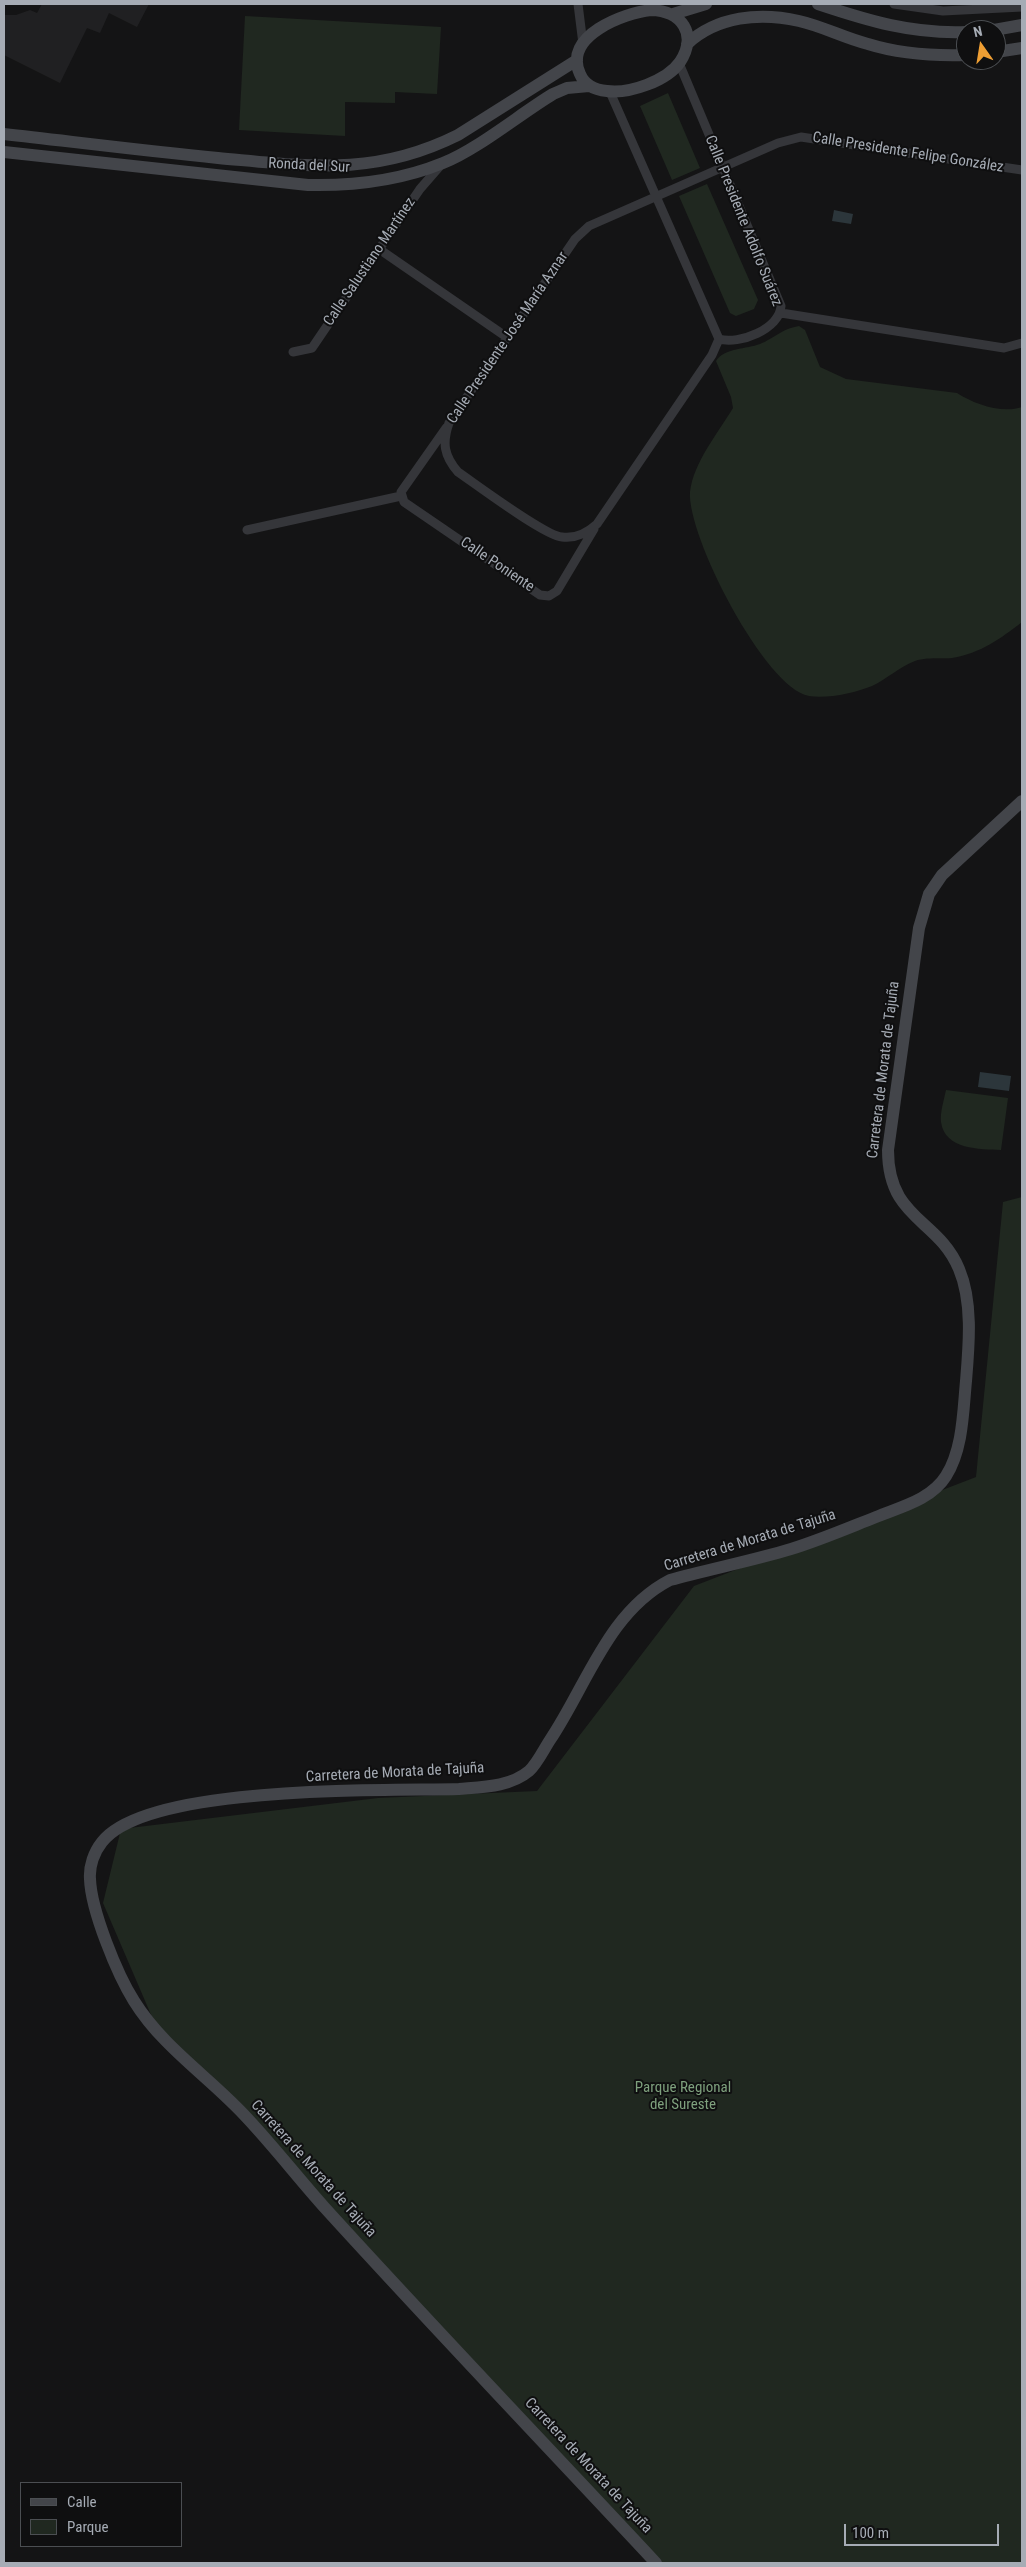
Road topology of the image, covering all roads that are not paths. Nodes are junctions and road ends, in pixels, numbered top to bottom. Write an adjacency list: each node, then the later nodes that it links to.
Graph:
1 (578, 4): 11 (street)
2 (706, 4): 7 (main road)
3 (818, 4): 10 (main road)
4 (894, 4): 6 (street)
5 (652, 7): 7 (main road); 11 (main road)
6 (1022, 7)
7 (673, 14): 12 (main road)
8 (1022, 24): 9 (main road)
9 (1006, 27)
10 (956, 32)
11 (583, 44): 16 (main road)
12 (687, 44): 15 (main road); 17 (main road)
13 (1022, 48): 14 (main road)
14 (1006, 50)
15 (956, 55)
16 (576, 60): 18 (main road); 20 (main road, Ronda del Sur)
17 (679, 63): 19 (main road, Ronda del Sur); 23 (street, Calle Presidente Adolfo Suárez)
18 (589, 86): 19 (main road, Ronda del Sur); 22 (main road, Ronda del Sur)
19 (610, 92): 25 (street)
20 (4, 134)
21 (4, 152): 22 (main road, Ronda del Sur)
22 (444, 163): 26 (street, Calle Salustiano Martínez)
23 (722, 167): 24 (street, Calle Presidente Felipe González); 25 (street, Calle Presidente Felipe González); 27 (street, Calle Presidente Adolfo Suárez)
24 (1022, 170)
25 (656, 197): 28 (street, Calle Presidente José María Aznar); 29 (street)
26 (379, 249): 28 (street); 31 (street, Calle Salustiano Martínez)
27 (781, 313): 29 (street, Calle Presidente Adolfo Suárez); 30 (street)
28 (508, 338): 32 (street, Calle Presidente José María Aznar)
29 (719, 339): 34 (street, Calle Presidente José María Aznar)
30 (1022, 343)
31 (293, 352)
32 (449, 423): 33 (street); 34 (street, Calle Presidente José María Aznar)
33 (401, 496): 34 (street, Calle Poniente); 35 (street)
34 (597, 524)
35 (247, 530)
36 (1022, 801): 37 (main road, Carretera de Morata de Tajuña)
37 (656, 2563)

